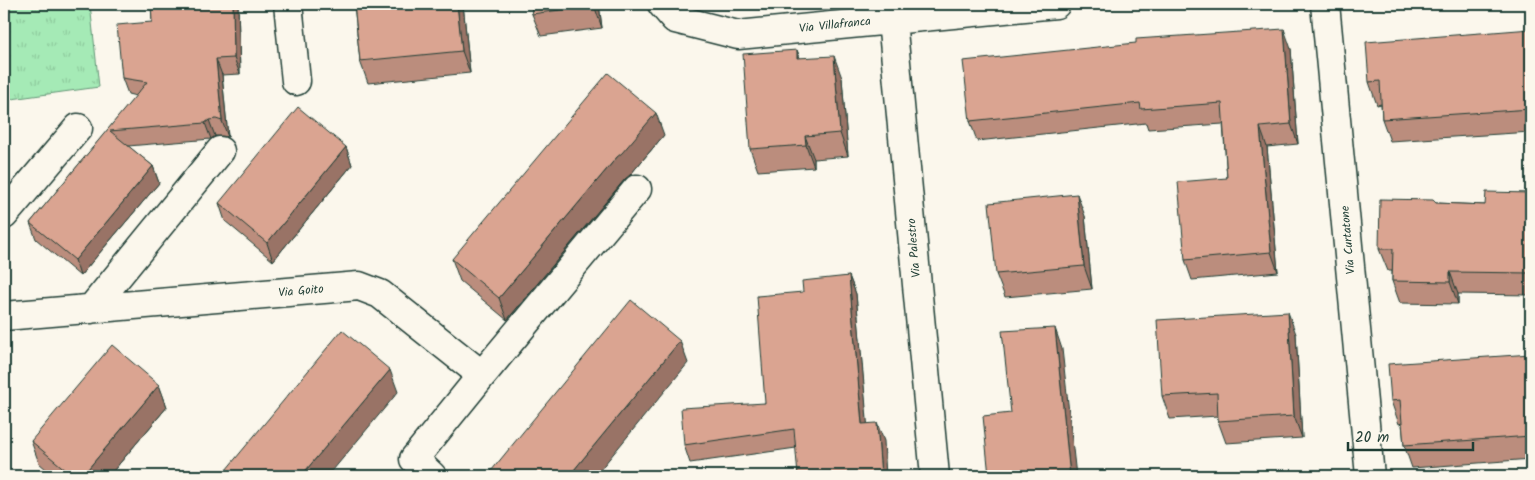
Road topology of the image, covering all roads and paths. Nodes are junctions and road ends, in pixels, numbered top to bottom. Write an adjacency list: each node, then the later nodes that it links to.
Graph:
1 (288, 4): 6 (street)
2 (1056, 4): 5 (street, Via Villafranca)
3 (1325, 4): 16 (street, Via Curtatone)
4 (669, 11): 5 (street, Via Villafranca)
5 (892, 20): 15 (street, Via Palestro)
6 (296, 81)
7 (78, 128): 10 (street)
8 (220, 151): 11 (street)
9 (637, 189): 13 (street)
10 (4, 215)
11 (91, 309): 12 (street, Via Goito); 13 (street, Via Goito)
12 (4, 316)
13 (482, 375): 14 (street)
14 (432, 476)
15 (935, 476)
16 (1370, 476)

